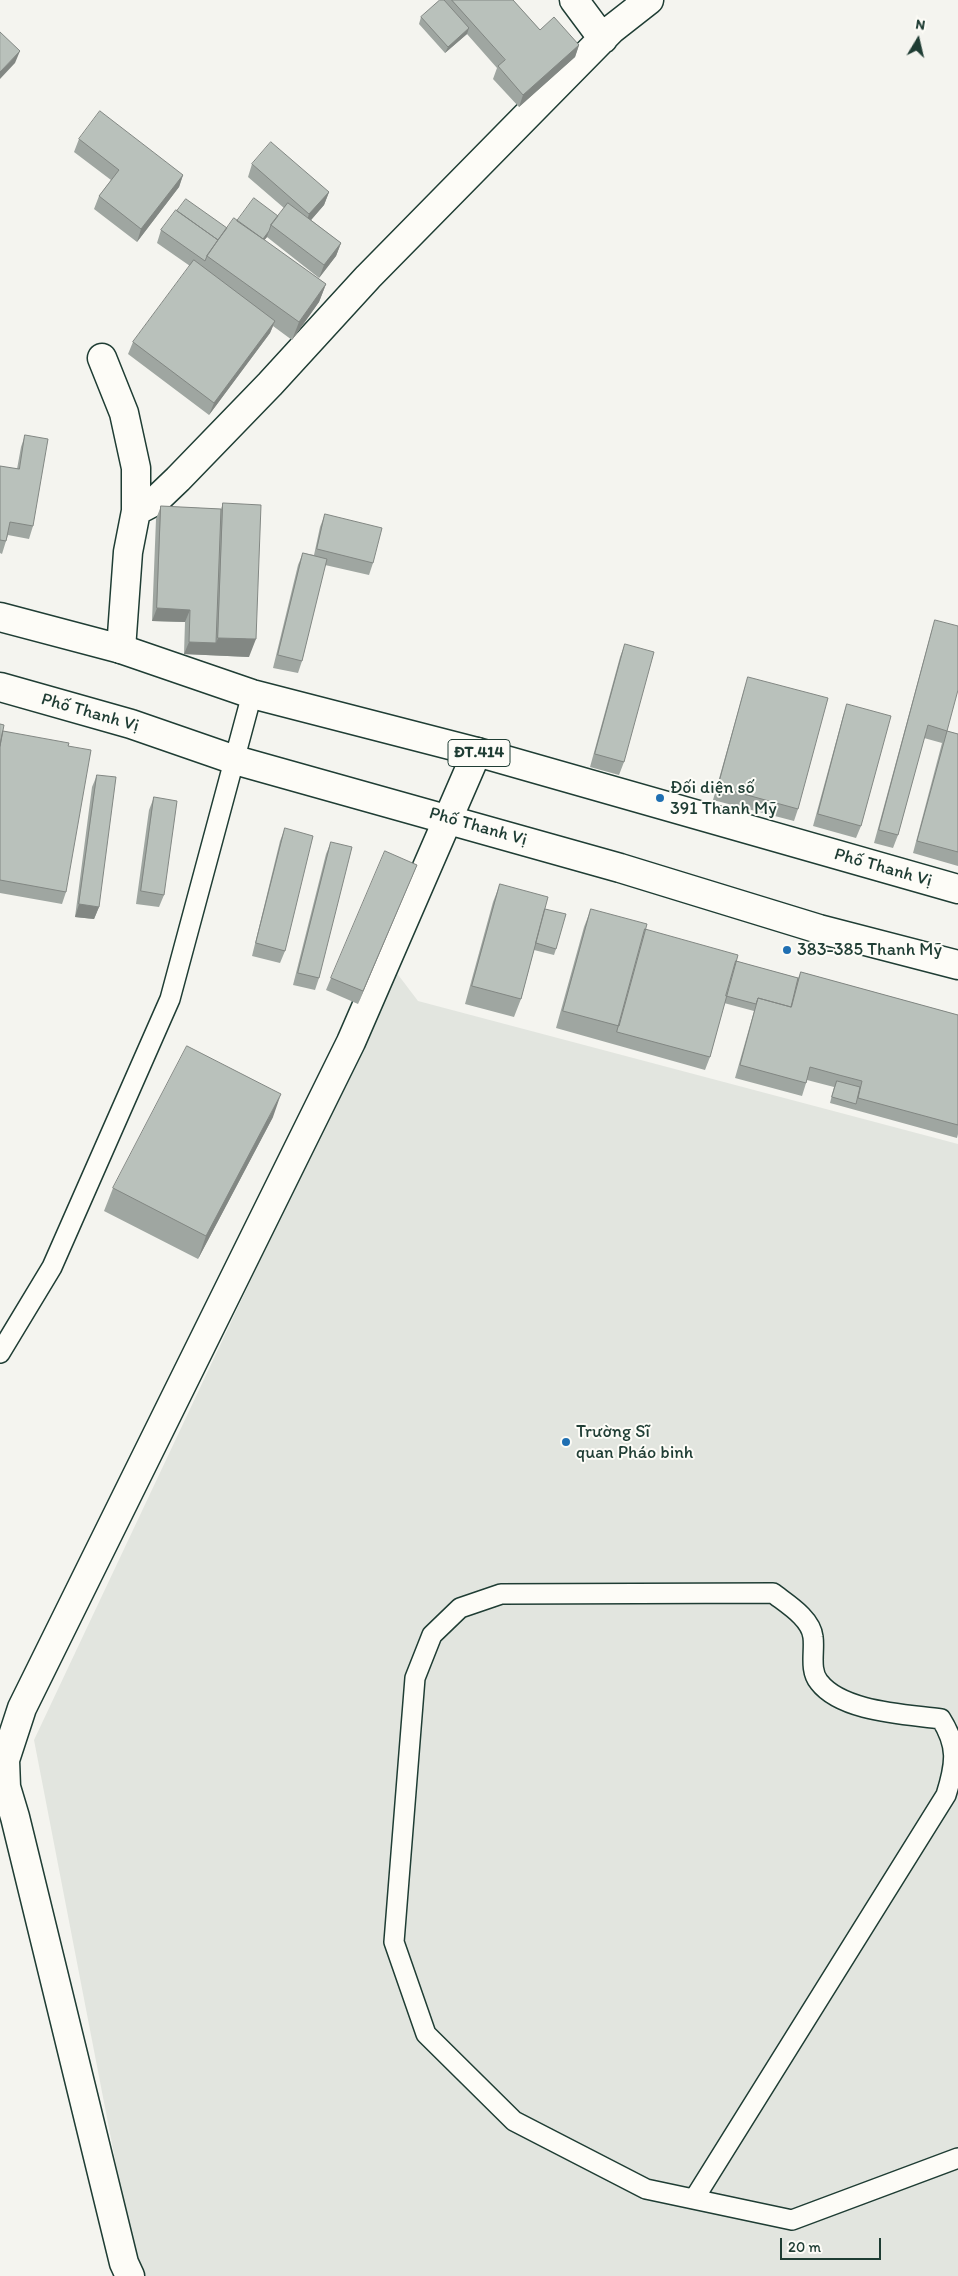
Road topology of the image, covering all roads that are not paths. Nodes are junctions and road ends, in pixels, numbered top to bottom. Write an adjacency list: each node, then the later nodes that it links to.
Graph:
1 (574, 0): 3 (street)
2 (649, 0): 3 (street)
3 (603, 39): 5 (street)
4 (102, 358): 5 (street)
5 (136, 511): 7 (street)
6 (0, 617): 7 (street, Phố Thanh Vị / ĐT.414)
7 (121, 649): 9 (street, Phố Thanh Vị / ĐT.414)
8 (0, 687): 11 (street, Phố Thanh Vị)
9 (252, 694): 10 (street, Phố Thanh Vị / ĐT.414); 11 (lane)
10 (477, 752): 12 (street); 13 (street, Phố Thanh Vị / ĐT.414)
11 (235, 760): 12 (street, Phố Thanh Vị); 15 (lane)
12 (448, 819): 14 (street, Phố Thanh Vị); 16 (street)
13 (958, 889)
14 (958, 965)
15 (0, 1353)
16 (3, 1788): 19 (street)
17 (958, 2158): 18 (lane)
18 (694, 2199): 18 (lane)
19 (130, 2276)

